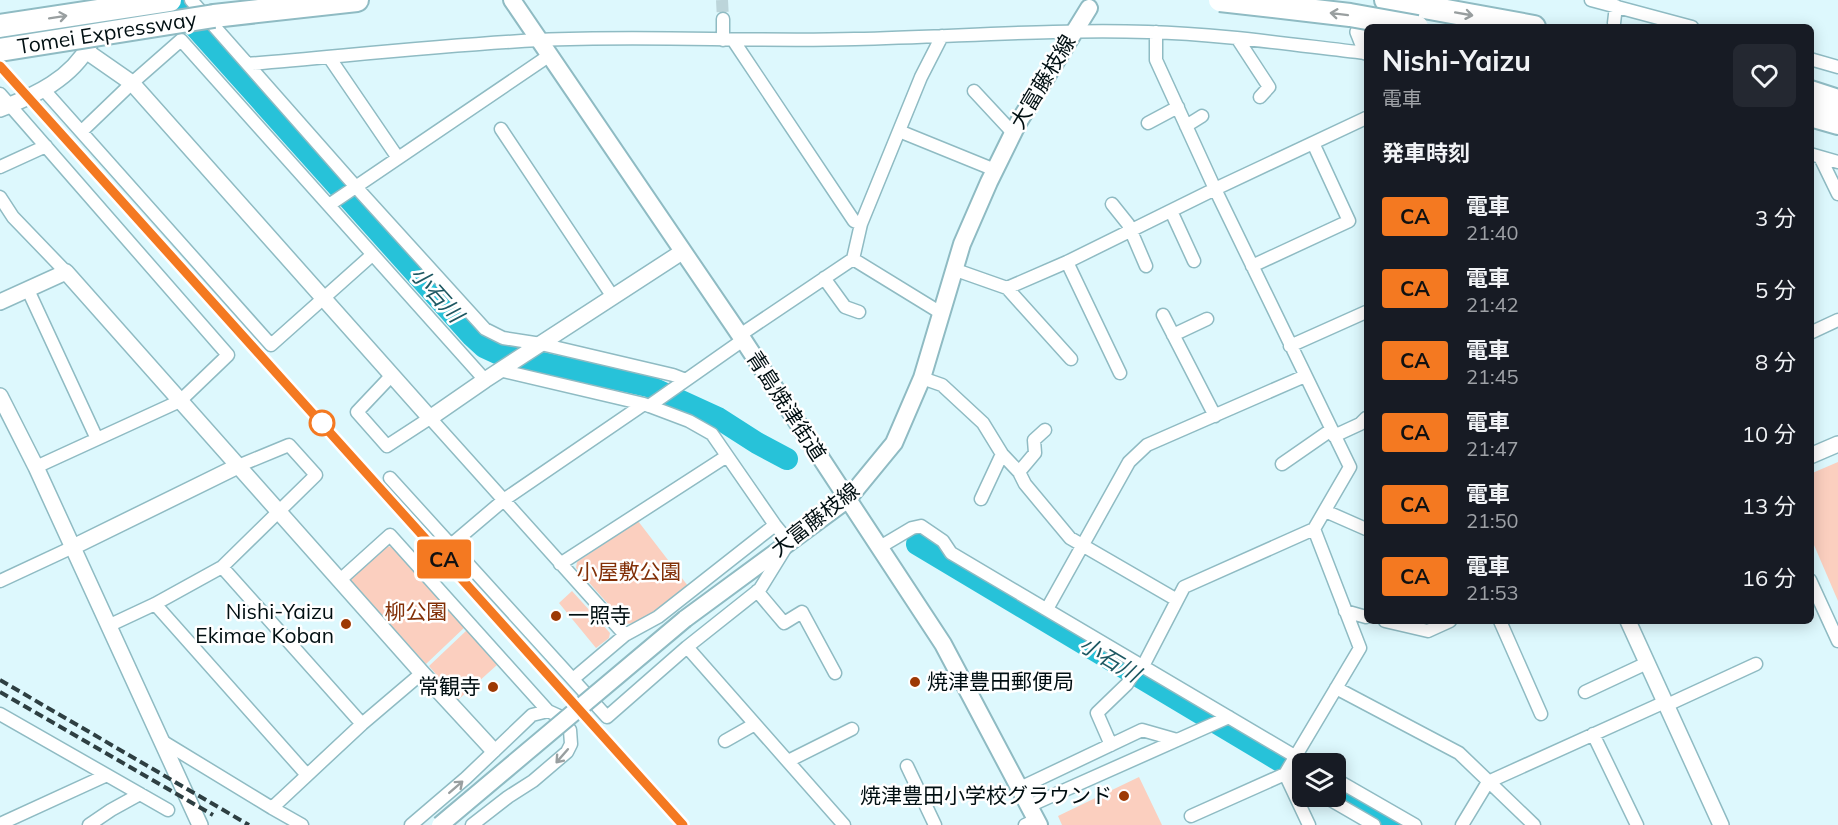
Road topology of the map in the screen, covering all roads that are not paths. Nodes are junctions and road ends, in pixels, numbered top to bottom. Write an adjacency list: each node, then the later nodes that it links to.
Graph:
1 (115, 0): 26 (street)
2 (170, 0): 16 (highway, Tomei Expressway, one-way to 2, bridge)
3 (192, 0): 31 (street)
4 (357, 0): 25 (highway, Tomei Expressway, bridge)
5 (513, 0): 22 (main road, 青島焼津街道)
6 (1220, 0): 13 (highway, one-way to 6, bridge)
7 (1386, 0): 14 (highway, one-way to 14)
8 (1591, 0): 9 (street)
9 (1612, 3): 12 (street); 15 (street)
10 (1089, 8): 17 (main road, 大富藤枝線)
11 (723, 19): 23 (street)
12 (1614, 23)
13 (1400, 24)
14 (1518, 24)
15 (1682, 24)
16 (0, 27)
17 (1074, 31): 18 (street); 20 (street); 50 (main road, 大富藤枝線)
18 (1156, 32): 21 (street); 40 (street)
19 (1358, 32): 24 (street)
20 (942, 36): 23 (street); 49 (street)
21 (1237, 38): 27 (street); 37 (street)
22 (539, 40): 23 (street); 28 (main road, 青島焼津街道); 29 (street)
23 (728, 40): 65 (street)
24 (1364, 47)
25 (0, 50)
26 (86, 51): 33 (street); 34 (street)
27 (1364, 52)
28 (550, 54): 54 (street); 67 (main road, 青島焼津街道)
29 (329, 57): 31 (street); 54 (street)
30 (1814, 60): 32 (street)
31 (248, 64): 58 (street)
32 (1838, 67)
33 (132, 83): 48 (street); 63 (street); 80 (street)
34 (44, 90): 39 (street); 48 (street)
35 (974, 91): 50 (street)
36 (1814, 93): 38 (highway)
37 (1260, 97)
38 (1838, 101)
39 (3, 103): 52 (street)
40 (1178, 107): 44 (street); 46 (street)
41 (1202, 116): 46 (street)
42 (1814, 116): 45 (highway)
43 (1364, 119): 51 (street)
44 (1148, 123)
45 (1838, 123)
46 (1186, 126): 59 (street)
47 (501, 129): 79 (street)
48 (82, 131): 80 (street)
49 (898, 131): 57 (street); 65 (street)
50 (1013, 133): 57 (main road, 大富藤枝線)
51 (1313, 143): 59 (street); 73 (street)
52 (46, 146): 56 (street); 102 (street)
53 (1815, 155): 55 (street); 60 (street)
54 (398, 159): 58 (street)
55 (1838, 162)
56 (0, 167)
57 (995, 170): 74 (main road, 大富藤枝線)
58 (356, 187): 63 (street); 91 (street)
59 (1215, 189): 64 (street); 73 (street)
60 (1838, 194)
61 (0, 197): 75 (street)
62 (1112, 204): 66 (street)
63 (329, 205): 68 (street)
64 (1171, 210): 66 (street); 70 (street)
65 (861, 224): 69 (street)
66 (1130, 231): 71 (street); 72 (street)
67 (682, 252): 79 (street); 90 (main road, 青島焼津街道)
68 (372, 255): 80 (street); 99 (street)
69 (853, 259): 76 (street); 83 (street)
70 (1194, 261)
71 (1067, 262): 77 (street); 95 (street)
72 (1146, 266)
73 (1252, 266): 92 (street)
74 (953, 269): 77 (street); 83 (main road, 大富藤枝線)
75 (66, 272): 78 (street); 102 (street)
76 (824, 278): 82 (street); 90 (street)
77 (1007, 288): 93 (street)
78 (28, 290): 81 (street); 109 (street)
79 (613, 297): 91 (street)
80 (323, 298): 96 (street)
81 (0, 302)
82 (859, 312)
83 (941, 313): 98 (main road, 大富藤枝線)
84 (1364, 313): 92 (street)
85 (1163, 315): 89 (street)
86 (1207, 319): 89 (street)
87 (1838, 320): 88 (street)
88 (1814, 331)
89 (1173, 335): 104 (street)
90 (741, 338): 100 (street); 120 (main road, 青島焼津街道)
91 (540, 344): 94 (street); 100 (street)
92 (1290, 346): 97 (street)
93 (1071, 359)
94 (499, 370): 99 (street); 103 (street)
95 (1120, 373)
96 (392, 375): 105 (street); 105 (street)
97 (1305, 376): 104 (street); 108 (street)
98 (922, 378): 111 (street); 120 (main road, 大富藤枝線)
99 (485, 380): 105 (street)
100 (683, 382): 103 (street)
101 (0, 396): 116 (street)
102 (180, 401): 109 (street); 115 (street)
103 (650, 404): 113 (street); 119 (street)
104 (1215, 416): 129 (street)
105 (430, 418): 119 (street)
106 (1364, 422): 108 (street)
107 (1045, 430): 117 (street)
108 (1333, 433): 114 (street); 122 (street)
109 (97, 439): 116 (street)
110 (1838, 444): 112 (street)
111 (1002, 454): 117 (street); 121 (street)
112 (1814, 454)
113 (727, 456): 124 (street); 132 (street)
114 (1282, 464)
115 (238, 466): 123 (street); 123 (street); 130 (street)
116 (36, 467): 130 (street)
117 (1019, 472): 129 (street)
118 (390, 478): 128 (street)
119 (505, 499): 128 (street); 132 (street)
120 (848, 499): 127 (main road, 大富藤枝線); 131 (main road, 青島焼津街道)
121 (981, 499)
122 (1325, 511): 125 (street); 126 (street)
123 (280, 513): 133 (street); 134 (street)
124 (775, 525): 127 (street); 148 (street)
125 (1364, 528)
126 (1314, 529): 137 (street); 141 (street)
127 (789, 542): 136 (street); 196 (main road, 大富藤枝線, bridge)
128 (452, 544): 156 (street)
129 (1082, 546): 137 (street); 140 (street)
130 (73, 547): 135 (street); 147 (street)
131 (880, 547): 140 (street); 184 (main road, 青島焼津街道)
132 (560, 564): 148 (street)
133 (222, 567): 138 (street); 164 (street)
134 (340, 580): 154 (street); 160 (street)
135 (0, 581)
136 (757, 591): 150 (street); 155 (street)
137 (1177, 600): 153 (street)
138 (155, 604): 147 (street); 180 (street)
139 (1815, 604): 149 (street)
140 (1047, 609): 153 (street)
141 (1345, 611): 142 (street); 157 (street)
142 (1364, 616)
143 (1398, 624): 144 (street)
144 (1443, 624)
145 (1501, 624): 162 (street)
146 (1629, 624): 151 (street)
147 (108, 626): 169 (street)
148 (625, 635): 156 (street)
149 (1838, 641)
150 (687, 647): 156 (street); 165 (street)
151 (1647, 663): 158 (street); 159 (street)
152 (1756, 664): 159 (street)
153 (1141, 665): 163 (street); 171 (street)
154 (422, 673): 164 (street); 172 (street)
155 (835, 673)
156 (573, 679)
157 (1336, 688): 173 (street); 182 (street)
158 (1585, 692)
159 (1666, 703): 167 (street); 206 (street)
160 (548, 711): 172 (street); 197 (street, one-way to 197)
161 (0, 714): 179 (street)
162 (1541, 714)
163 (1229, 717): 168 (street); 174 (street)
164 (362, 724): 180 (street)
165 (755, 724): 170 (street); 176 (street)
166 (852, 729): 176 (street)
167 (1593, 734): 182 (street); 205 (street)
168 (1177, 740): 171 (street); 190 (street)
169 (162, 741): 187 (street); 193 (street)
170 (726, 741)
171 (1111, 745): 184 (street)
172 (493, 750): 195 (street, one-way to 172)
173 (1296, 753)
174 (1292, 755)
175 (1292, 760): 178 (street)
176 (788, 762): 198 (street)
177 (907, 766): 199 (street)
178 (1285, 774): 181 (street); 189 (street); 200 (street)
179 (107, 775): 185 (street); 191 (street)
180 (307, 775): 187 (street)
181 (1292, 778)
182 (1488, 782): 203 (street); 204 (street)
183 (1346, 785): 202 (street)
184 (1020, 788): 190 (main road, 青島焼津街道)
185 (140, 794): 188 (street); 192 (street)
186 (1343, 807): 201 (street)
187 (272, 808): 194 (street)
188 (168, 810)
189 (1191, 816)
190 (1032, 819)
191 (0, 824)
192 (88, 825)
193 (200, 825)
194 (302, 825)
195 (411, 825)
196 (440, 825)
197 (472, 825)
198 (844, 825)
199 (935, 825)
200 (1309, 825)
201 (1374, 825)
202 (1415, 825)
203 (1462, 825)
204 (1534, 825)
205 (1637, 825)
206 (1721, 825)

